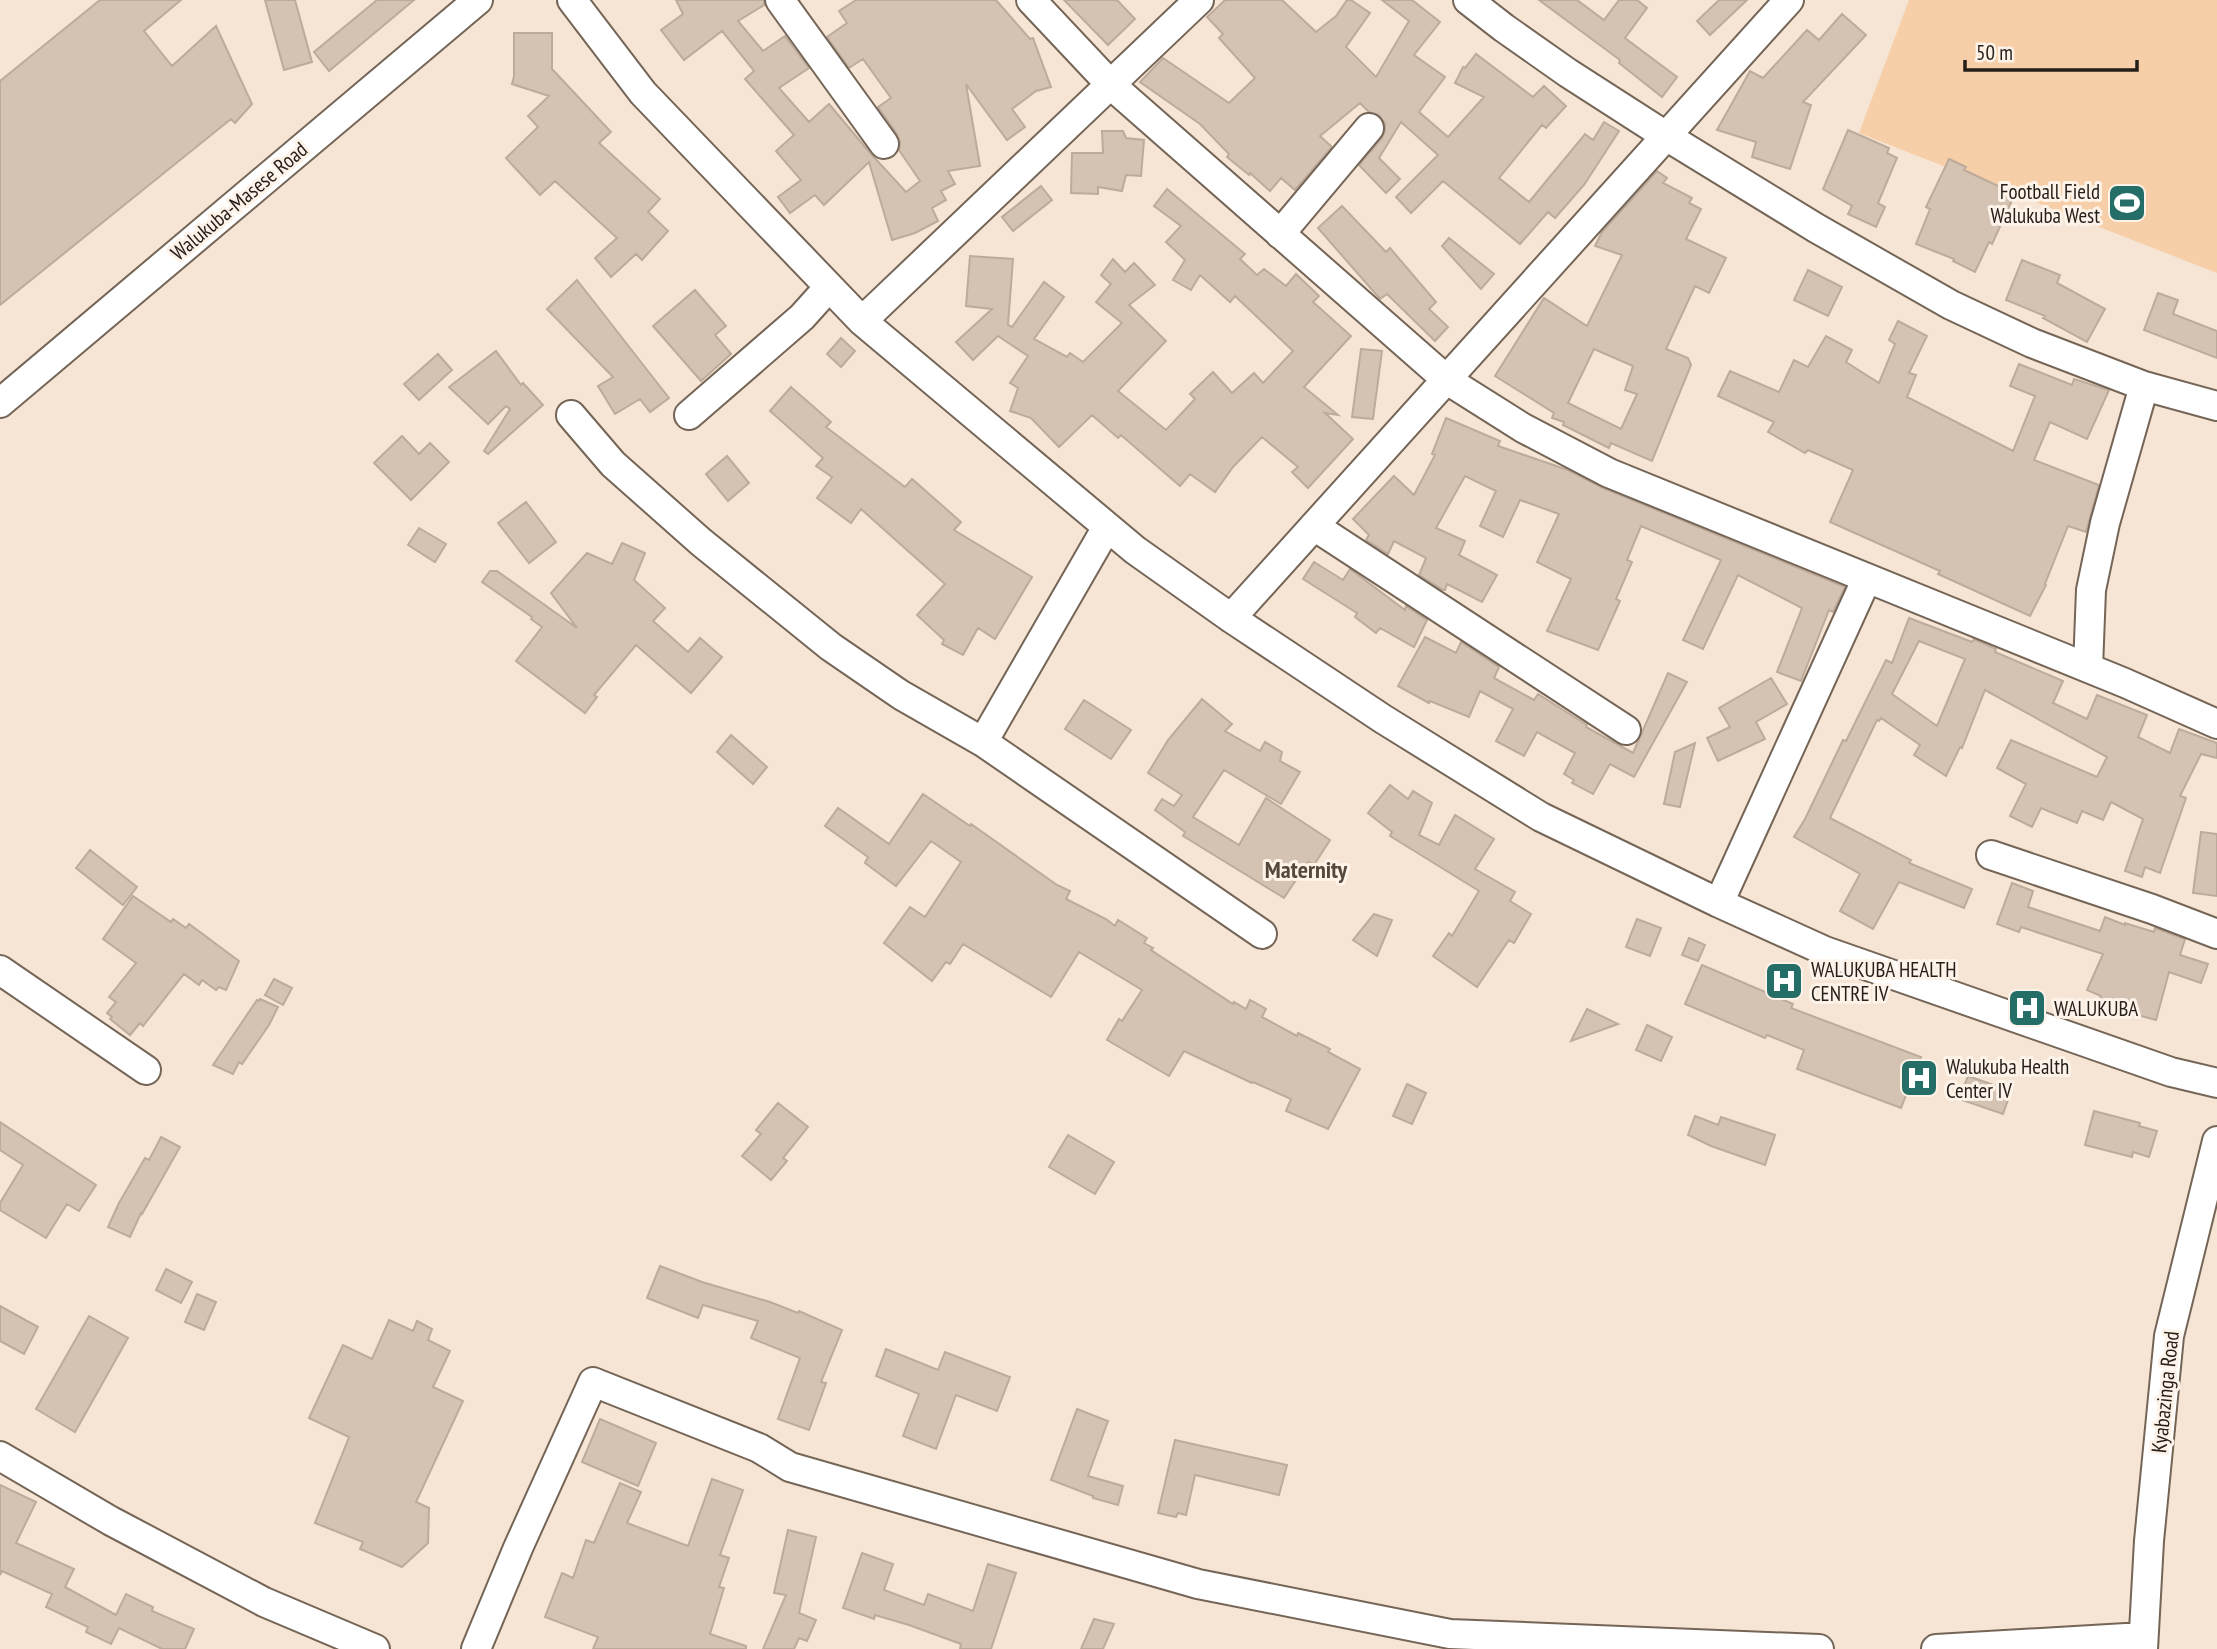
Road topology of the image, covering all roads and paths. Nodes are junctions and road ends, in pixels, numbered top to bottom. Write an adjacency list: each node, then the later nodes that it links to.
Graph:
1 (478, 0): 17 (street, Walukuba-Masese Road)
2 (572, 0): 13 (street)
3 (780, 0): 11 (street)
4 (1031, 0): 8 (street)
5 (1199, 0): 8 (street)
6 (1468, 0): 10 (street)
7 (1789, 0): 10 (street)
8 (1111, 85): 12 (street); 14 (street)
9 (1369, 128): 12 (street)
10 (1666, 136): 15 (street); 16 (street)
11 (884, 144)
12 (1280, 234): 15 (street)
13 (829, 287): 14 (street); 20 (street)
14 (862, 321): 22 (street)
15 (1447, 380): 21 (street); 23 (street)
16 (2144, 386): 18 (street); 25 (street)
17 (0, 402)
18 (2217, 406)
19 (571, 415): 28 (street)
20 (689, 415)
21 (1314, 526): 24 (street); 27 (street)
22 (1107, 527): 24 (street); 28 (street)
23 (1867, 578): 25 (street); 30 (street)
24 (1231, 618): 30 (street)
25 (2088, 668): 26 (street)
26 (2217, 724)
27 (1626, 730)
28 (983, 742): 31 (street)
29 (1991, 855): 32 (street)
30 (1719, 903): 35 (street)
31 (1262, 934)
32 (2217, 934)
33 (0, 970): 34 (street)
34 (146, 1070)
35 (2217, 1083)
36 (2217, 1140): 38 (street, Kyabazinga Road)
37 (0, 1456): 39 (street)
38 (2143, 1643): 42 (street)
39 (375, 1649)
40 (476, 1649): 41 (street)
41 (1819, 1649)
42 (1936, 1649)

